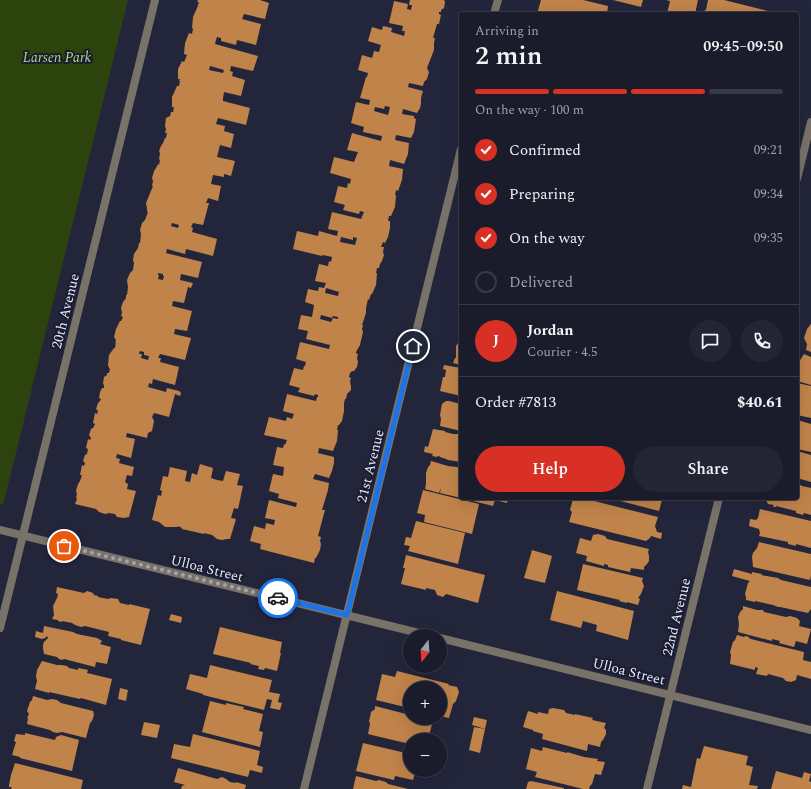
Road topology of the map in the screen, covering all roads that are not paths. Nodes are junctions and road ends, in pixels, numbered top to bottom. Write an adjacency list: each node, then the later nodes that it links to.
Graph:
1 (155, 0): 9 (street, 20th Avenue)
2 (498, 0): 3 (street)
3 (495, 12)
4 (811, 122): 6 (street)
5 (459, 157): 10 (street, 21st Avenue)
6 (799, 171)
7 (719, 500): 14 (street, 22nd Avenue)
8 (0, 530): 9 (street, Ulloa Street)
9 (23, 536): 10 (street, Ulloa Street); 11 (street, 20th Avenue)
10 (347, 615): 12 (street, Ulloa Street); 16 (street, 21st Avenue)
11 (0, 628)
12 (403, 629)
13 (447, 640): 14 (street, Ulloa Street)
14 (670, 695): 15 (street, Ulloa Street); 17 (street, 22nd Avenue)
15 (811, 730)
16 (304, 789)
17 (647, 789)

